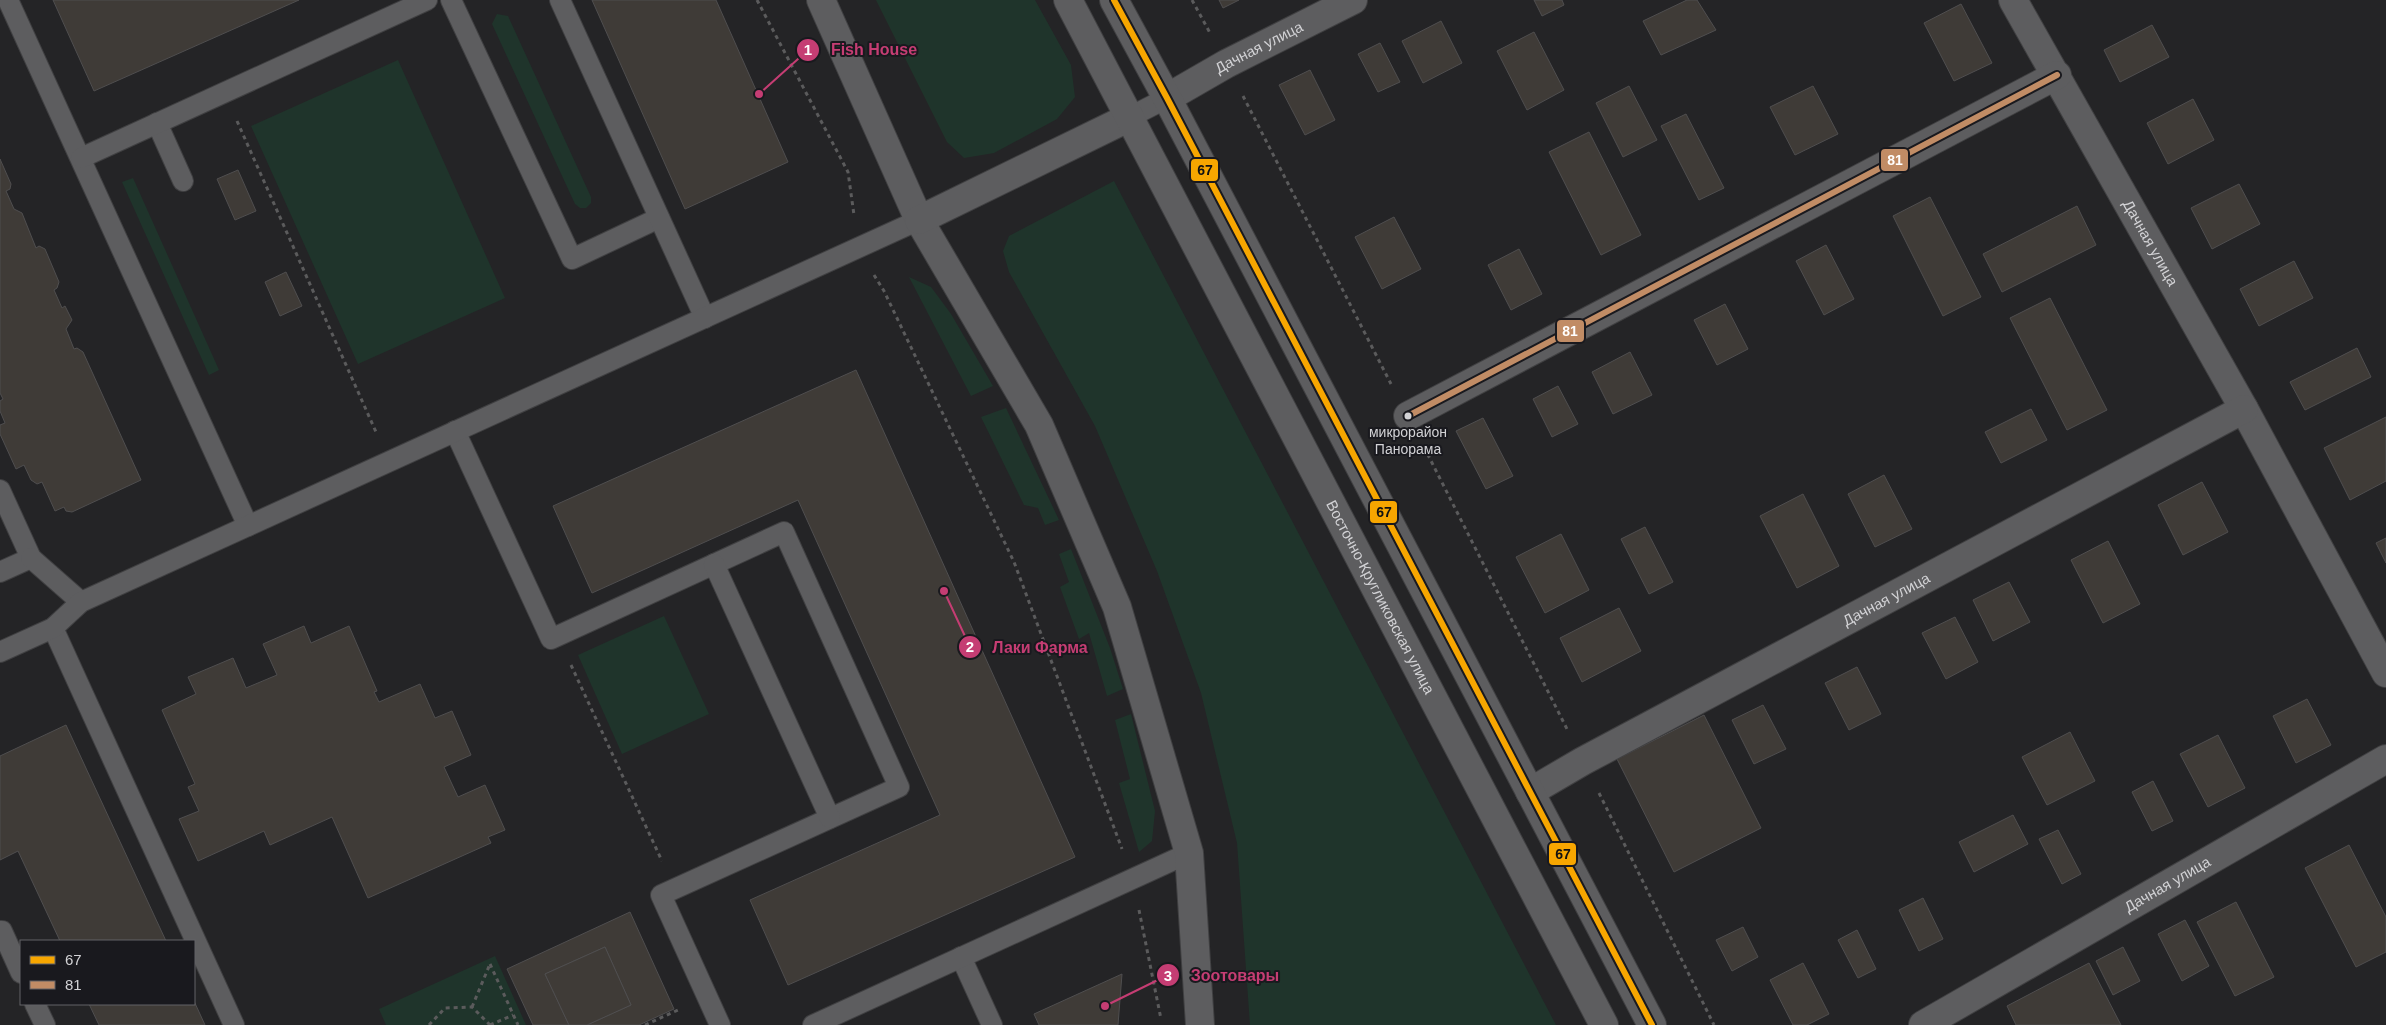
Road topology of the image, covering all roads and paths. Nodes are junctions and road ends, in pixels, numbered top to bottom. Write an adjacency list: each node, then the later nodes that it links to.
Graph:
1 (8, 0): 18 (lane)
2 (427, 0): 14 (lane)
3 (451, 0): 20 (lane)
4 (560, 0): 20 (lane)
5 (757, 0): 22 (path)
6 (821, 0): 21 (street)
7 (1068, 0): 16 (street, Восточно-Кругликовская улица)
8 (1114, 0): 15 (street)
9 (1192, 0): 12 (path)
10 (1353, 0): 12 (street, Дачная улица)
11 (2014, 0): 13 (street, Дачная улица)
12 (1226, 64): 15 (street, Дачная улица); 25 (path)
13 (2057, 75): 24 (street, Дачная улица); 25 (street)
14 (224, 93): 17 (lane); 27 (path)
15 (1167, 98): 16 (lane); 40 (street)
16 (1130, 116): 21 (street); 60 (street, Восточно-Кругликовская улица)
17 (157, 123): 18 (lane); 19 (lane)
18 (81, 158): 29 (lane)
19 (183, 181)
20 (659, 218): 23 (lane)
21 (919, 220): 22 (lane); 42 (street)
22 (859, 248): 23 (lane); 43 (path)
23 (704, 318): 26 (lane)
24 (2244, 409): 37 (street, Дачная улица); 39 (street, Дачная улица)
25 (1408, 416): 39 (path)
26 (455, 431): 27 (lane); 35 (lane)
27 (389, 462): 29 (lane)
28 (0, 490): 30 (lane)
29 (248, 526): 33 (lane)
30 (31, 558): 32 (lane); 33 (lane)
31 (714, 564): 35 (lane); 41 (lane); 41 (lane)
32 (0, 572)
33 (81, 602): 34 (lane)
34 (53, 628): 36 (lane); 52 (lane)
35 (558, 636): 44 (path)
36 (0, 652)
37 (2386, 673)
38 (2386, 759): 63 (street, Дачная улица)
39 (1583, 761): 40 (street, Дачная улица); 62 (path)
40 (1530, 792): 61 (street)
41 (830, 818): 44 (lane)
42 (1189, 853): 43 (lane); 59 (street)
43 (1133, 879): 46 (lane); 58 (path)
44 (674, 889): 55 (lane)
45 (0, 931): 47 (lane)
46 (960, 957): 56 (lane); 57 (lane)
47 (20, 971)
48 (35, 1005): 51 (lane)
49 (472, 1007): 50 (path); 50 (path); 53 (path)
50 (513, 1015): 54 (path)
51 (45, 1025)
52 (234, 1025)
53 (429, 1025)
54 (518, 1025)
55 (720, 1025)
56 (813, 1025)
57 (992, 1025)
58 (1163, 1025)
59 (1200, 1025)
60 (1604, 1025)
61 (1652, 1025)
62 (1714, 1025)
63 (1923, 1025)

